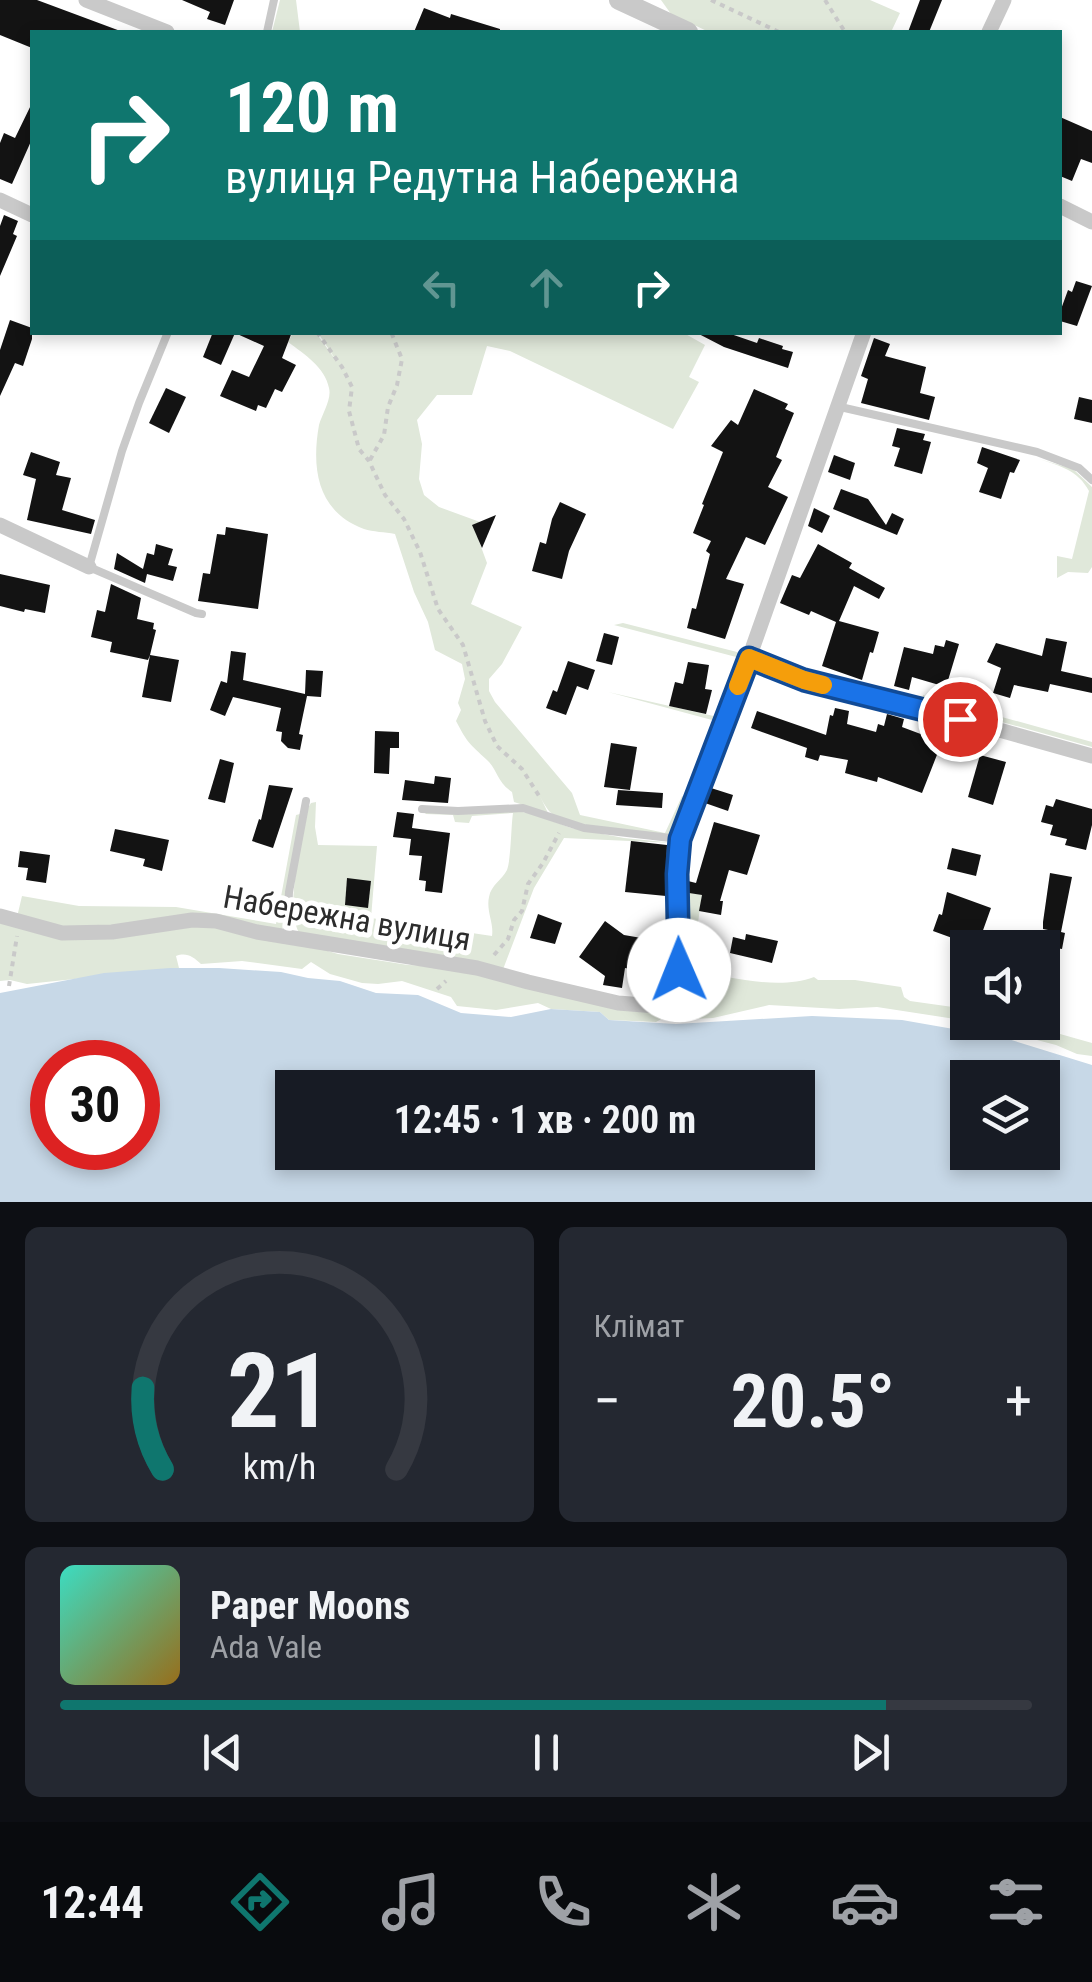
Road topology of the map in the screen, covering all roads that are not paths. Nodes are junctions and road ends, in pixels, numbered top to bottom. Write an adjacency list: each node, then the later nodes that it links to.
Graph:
1 (86, 0): 5 (street)
2 (274, 0): 6 (lane)
3 (1004, 0): 8 (street)
4 (633, 3): 7 (street)
5 (161, 30)
6 (266, 30)
7 (684, 30)
8 (990, 30)
9 (0, 200): 11 (street)
10 (1062, 207): 12 (street)
11 (30, 214)
12 (1092, 222)
13 (167, 335): 18 (lane)
14 (863, 335): 15 (street)
15 (836, 406): 16 (lane); 20 (street)
16 (1092, 480)
17 (0, 525): 18 (street)
18 (89, 567): 19 (lane)
19 (202, 614)
20 (749, 658): 21 (street); 24 (street)
21 (1092, 756)
22 (306, 801): 26 (lane)
23 (422, 809): 24 (lane)
24 (680, 839): 26 (street, Набережна вулиця)
25 (0, 916): 26 (street, Набережна вулиця)
26 (287, 936)

